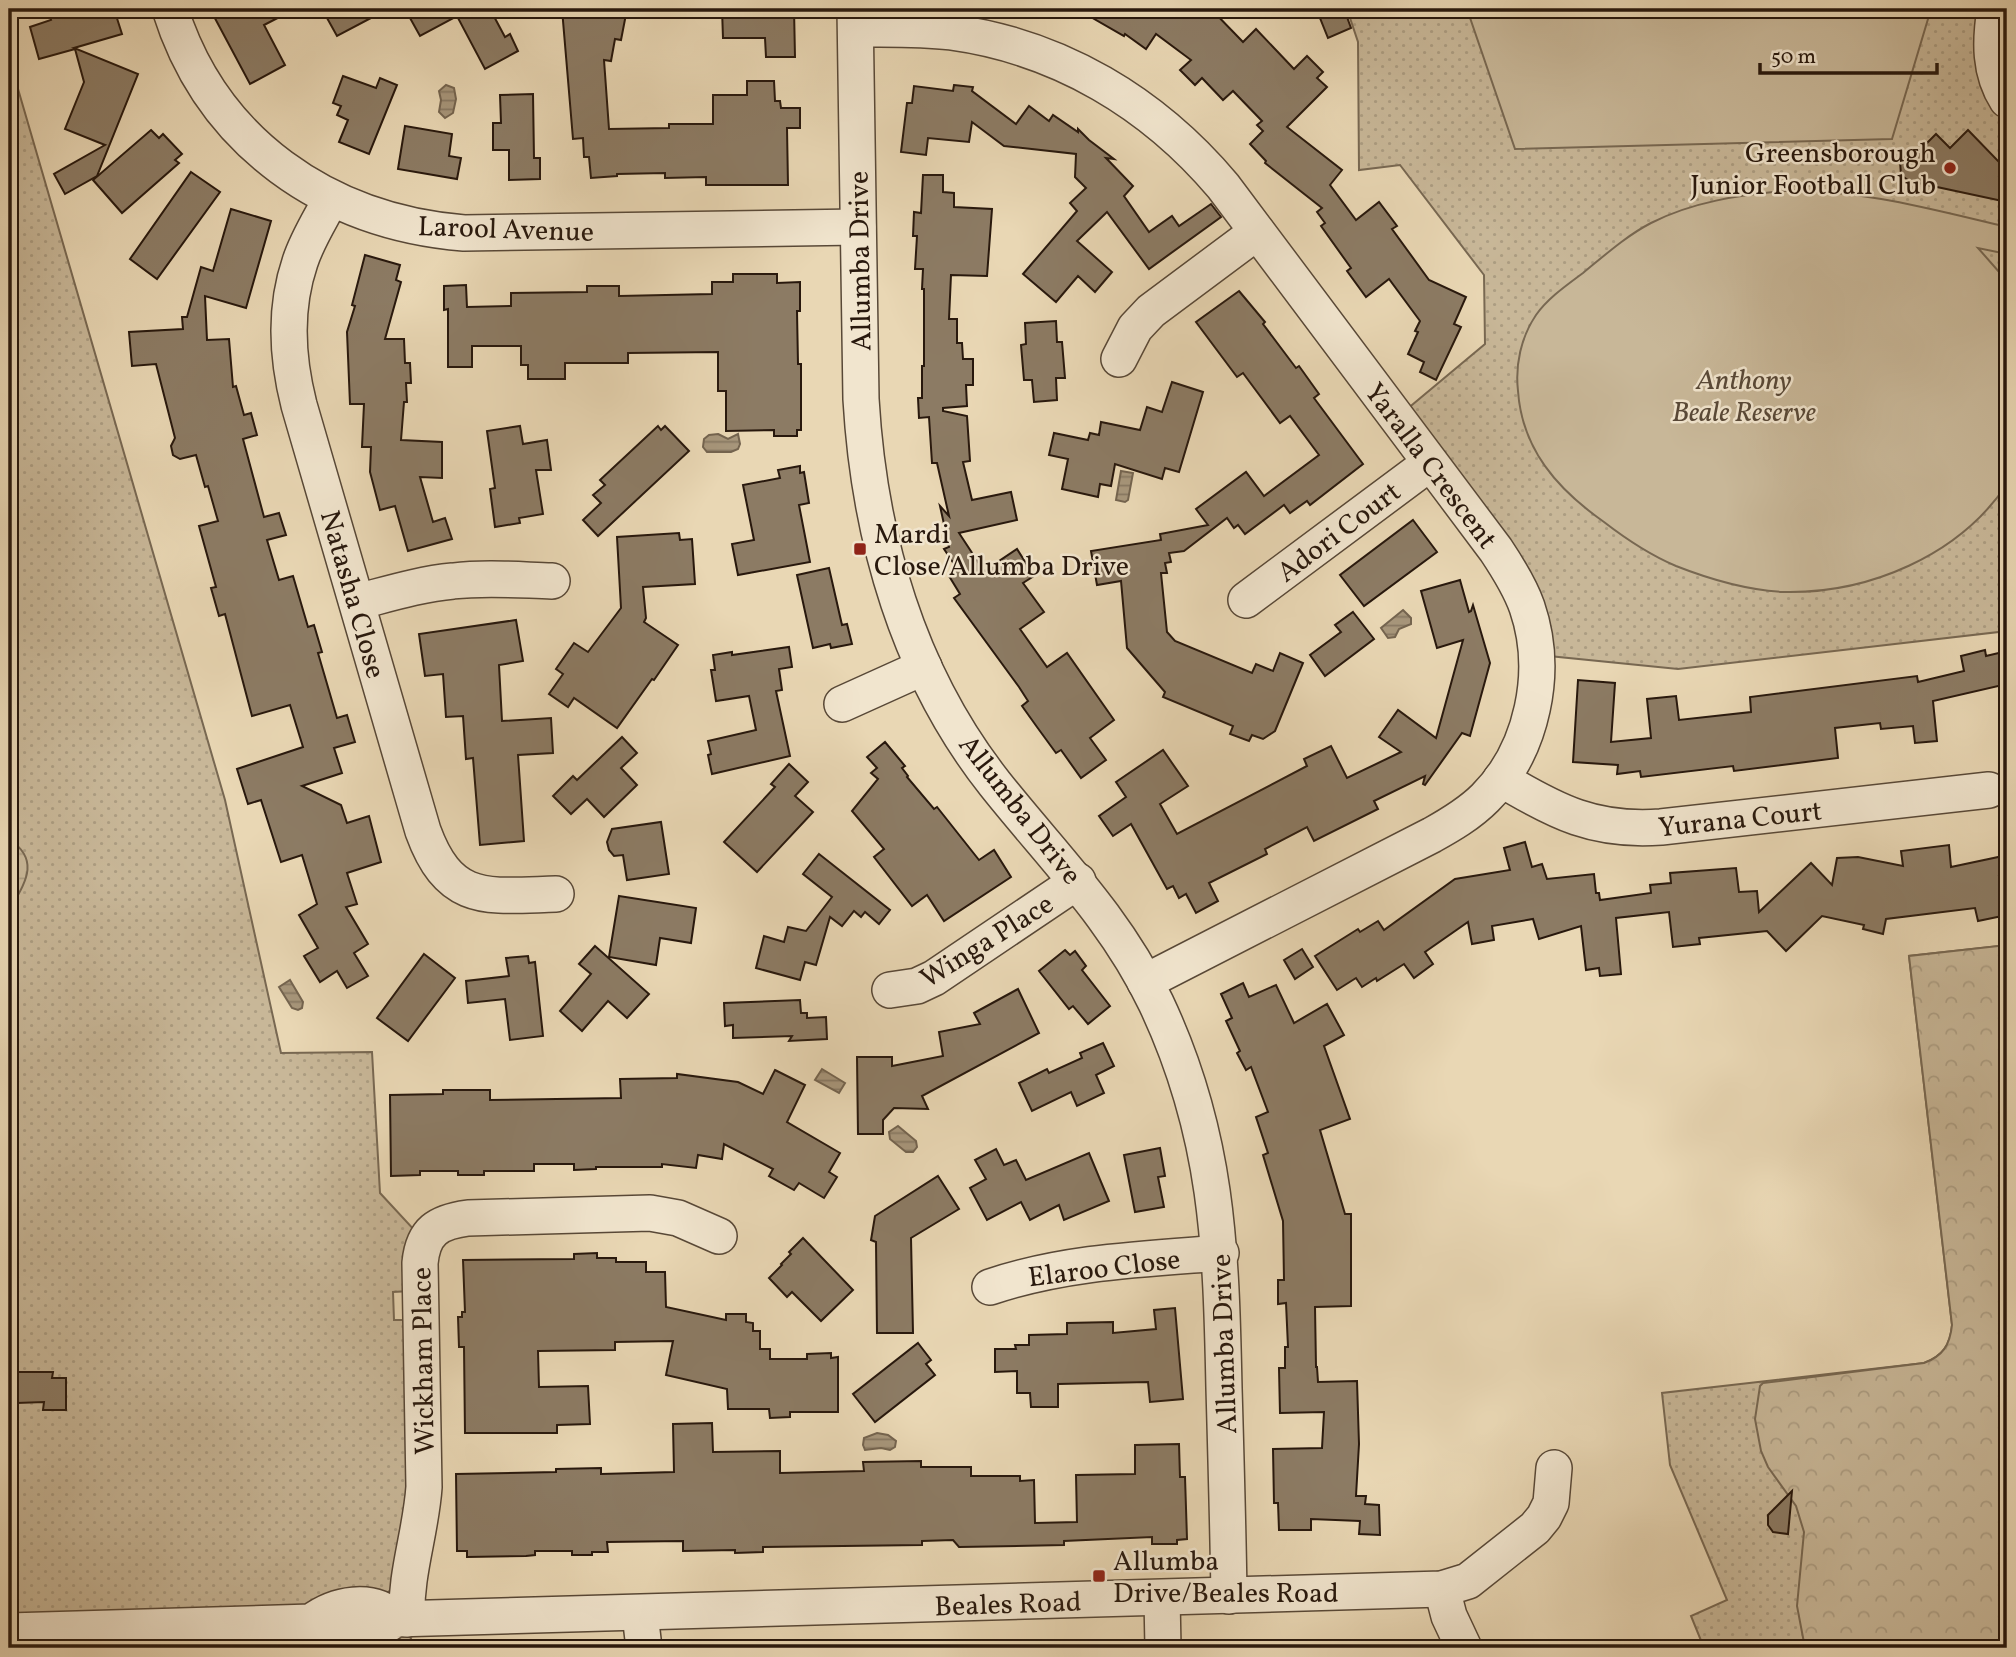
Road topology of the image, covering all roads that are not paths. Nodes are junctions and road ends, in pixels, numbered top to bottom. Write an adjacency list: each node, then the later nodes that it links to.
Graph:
1 (170, 9): 5 (street, Larool Avenue)
2 (1995, 9): 4 (street)
3 (856, 19): 6 (street, Allumba Drive); 7 (street, Yaralla Crescent)
4 (2007, 100)
5 (331, 199): 6 (street, Larool Avenue); 12 (street, Natasha Close)
6 (858, 227): 13 (street, Allumba Drive)
7 (1257, 232): 8 (street); 9 (street, Yaralla Crescent)
8 (1120, 359)
9 (1430, 463): 11 (street, Adori Court); 15 (street, Yaralla Crescent)
10 (552, 581): 12 (street)
11 (1246, 600)
12 (356, 602): 18 (street, Natasha Close)
13 (924, 667): 14 (street); 17 (street, Allumba Drive)
14 (842, 704)
15 (1501, 779): 16 (street, Yurana Court); 19 (street, Yaralla Crescent)
16 (1989, 790)
17 (1078, 881): 19 (street, Allumba Drive); 20 (street, Winga Place)
18 (556, 894)
19 (1145, 982): 22 (street, Allumba Drive)
20 (890, 989)
21 (719, 1236): 29 (street, Wickham Place)
22 (1221, 1253): 23 (street, Elaroo Close); 26 (street, Allumba Drive)
23 (990, 1287)
24 (1554, 1468): 25 (street, Beales Road)
25 (1442, 1589): 26 (street, Beales Road); 33 (street)
26 (1229, 1596): 27 (street, Beales Road)
27 (1162, 1598): 28 (street, Beales Road); 32 (street)
28 (640, 1614): 29 (street, Beales Road); 31 (street)
29 (401, 1619): 30 (street, Beales Road)
30 (9, 1631)
31 (644, 1648)
32 (1163, 1648)
33 (1464, 1648)

